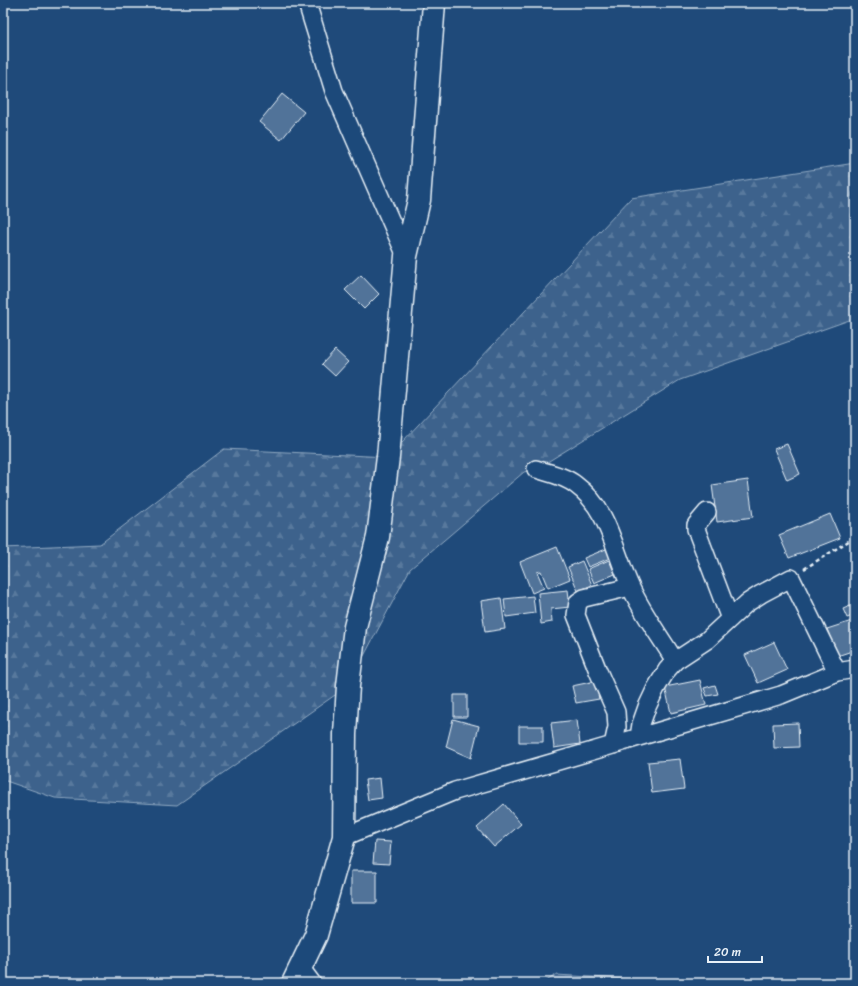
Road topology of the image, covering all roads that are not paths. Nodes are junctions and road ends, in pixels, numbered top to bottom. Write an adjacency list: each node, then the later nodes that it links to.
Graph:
1 (307, 3): 3 (street)
2 (434, 3): 3 (street)
3 (406, 256): 13 (street)
4 (536, 469): 6 (street)
5 (707, 512): 7 (street)
6 (630, 587): 8 (street); 12 (street)
7 (730, 619): 8 (street); 10 (street)
8 (675, 661): 11 (street)
9 (855, 669): 10 (street)
10 (838, 672): 11 (street)
11 (639, 736): 12 (street)
12 (613, 746): 13 (street)
13 (344, 837): 14 (street)
14 (302, 978)

